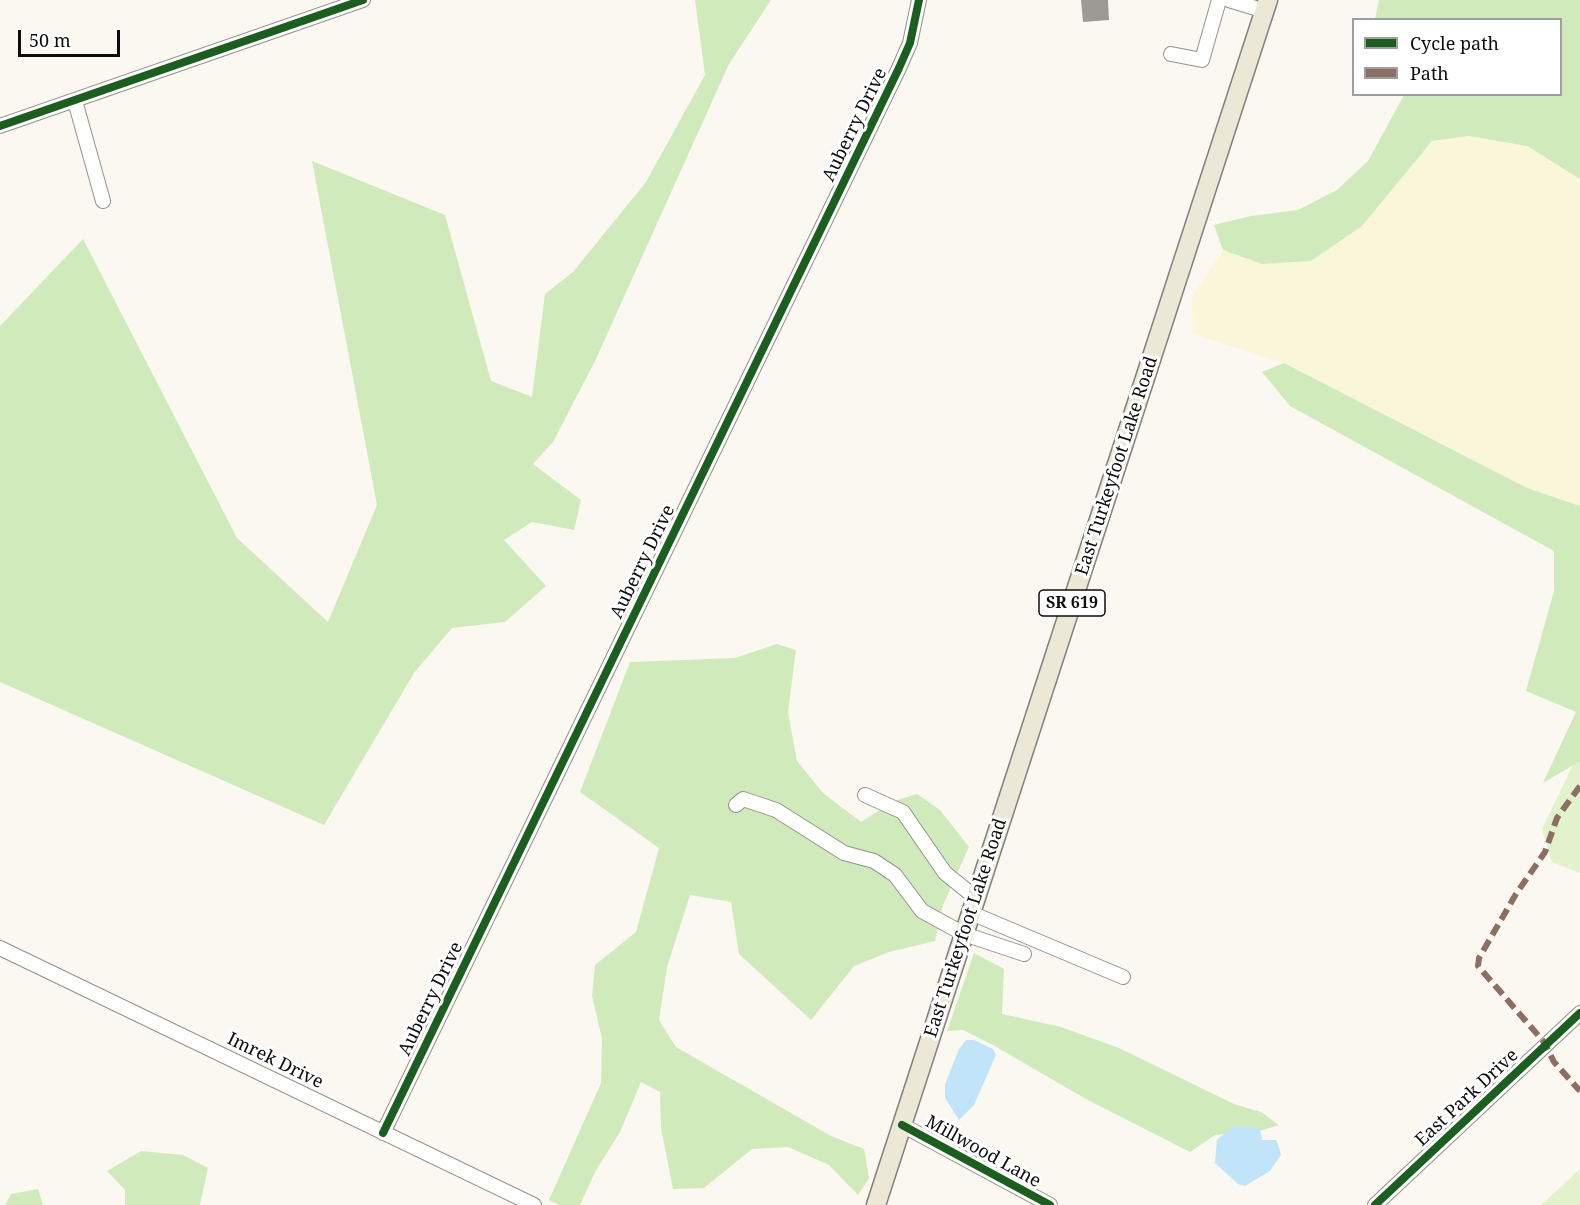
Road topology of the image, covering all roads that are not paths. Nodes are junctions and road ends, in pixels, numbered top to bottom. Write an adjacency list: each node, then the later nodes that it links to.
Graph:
1 (363, 0): 8 (street)
2 (919, 0): 20 (street, Auberry Drive)
3 (1219, 0): 7 (street)
4 (1228, 0): 5 (street)
5 (1246, 3): 6 (street)
6 (1266, 6): 13 (main road, East Turkeyfoot Lake Road / SR 619)
7 (1171, 54)
8 (75, 101): 9 (street); 10 (street)
9 (0, 126)
10 (103, 201)
11 (865, 795): 13 (street)
12 (736, 805): 14 (street)
13 (973, 906): 14 (main road, East Turkeyfoot Lake Road / SR 619); 17 (street)
14 (964, 934): 16 (street); 19 (main road, East Turkeyfoot Lake Road / SR 619)
15 (0, 948): 20 (street, Imrek Drive)
16 (1024, 954)
17 (1123, 977)
18 (1580, 1013): 24 (street, East Park Drive)
19 (902, 1125): 22 (main road, East Turkeyfoot Lake Road / SR 619); 23 (street, Millwood Lane)
20 (382, 1133): 21 (street, Imrek Drive)
21 (534, 1205)
22 (876, 1205)
23 (1050, 1205)
24 (1375, 1205)

